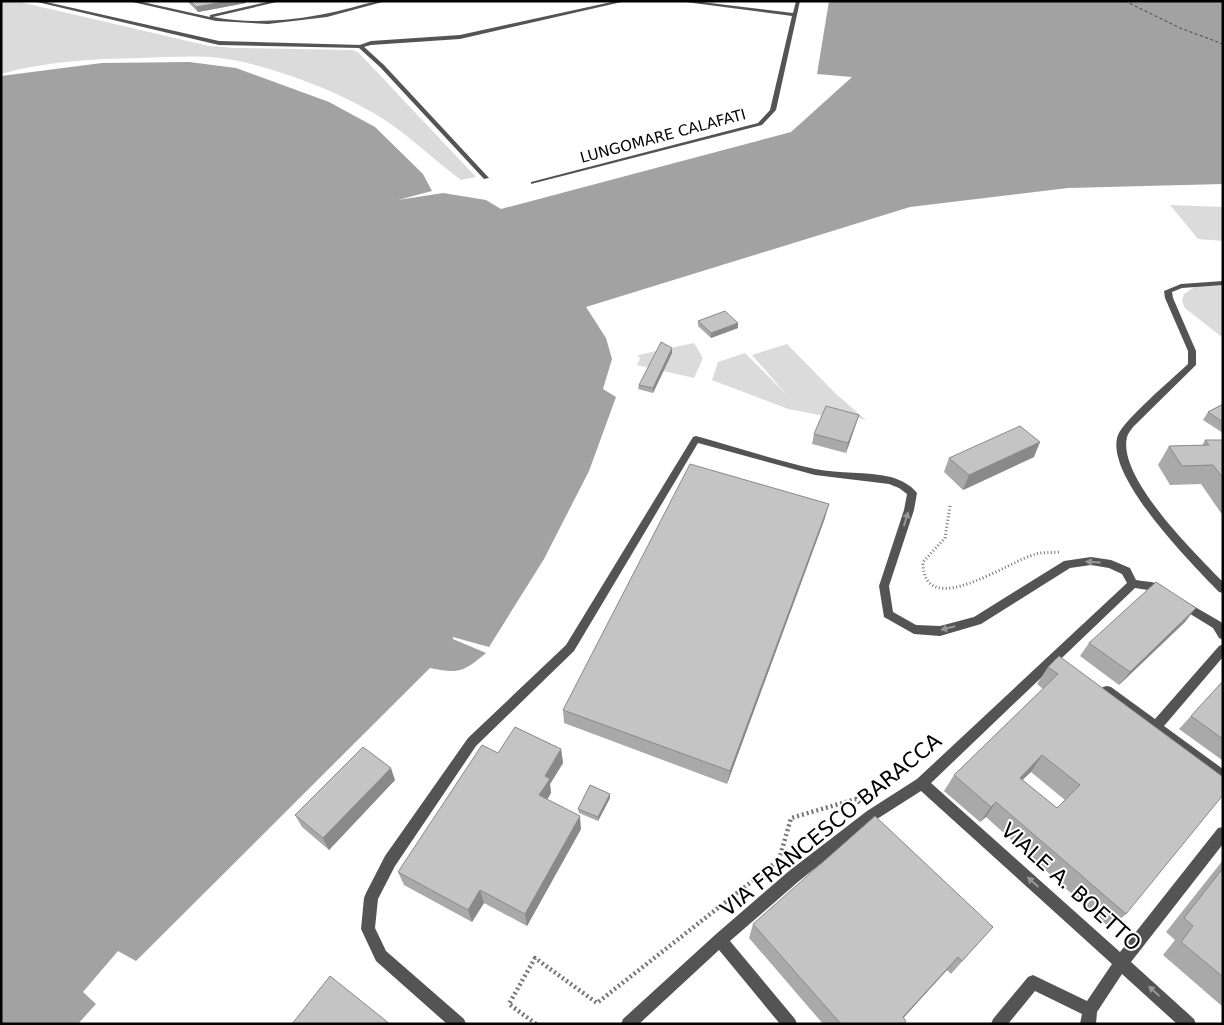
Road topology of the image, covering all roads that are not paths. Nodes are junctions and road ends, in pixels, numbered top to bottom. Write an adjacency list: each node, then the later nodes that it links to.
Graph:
1 (35, 1): 10 (street)
2 (130, 1): 9 (street)
3 (279, 1): 9 (street)
4 (384, 1): 9 (street)
5 (624, 1): 10 (street)
6 (680, 1): 8 (street)
7 (798, 1): 8 (street, LUNGOMARE CALAFATI)
8 (795, 15): 12 (street, LUNGOMARE CALAFATI)
9 (206, 17)
10 (360, 46): 11 (street)
11 (486, 178)
12 (534, 183)
13 (1223, 283): 15 (street)
14 (1133, 584): 16 (street); 21 (street, VIA FRANCESCO BARACCA); 26 (street, one-way to 26)
15 (1223, 589)
16 (1223, 634)
17 (1223, 649): 19 (street)
18 (1096, 683): 19 (street)
19 (1156, 727): 20 (street)
20 (1223, 777)
21 (922, 783): 23 (street, VIA FRANCESCO BARACCA); 24 (street, VIALE A. BOETTO, one-way to 21)
22 (1223, 833): 24 (street)
23 (720, 940): 27 (street, VIA FRANCESCO BARACCA); 28 (street)
24 (1122, 961): 25 (street); 30 (street, VIALE A. BOETTO, one-way to 24)
25 (1089, 1017): 29 (street)
26 (459, 1024)
27 (628, 1024)
28 (790, 1024)
29 (998, 1024)
30 (1189, 1024)

